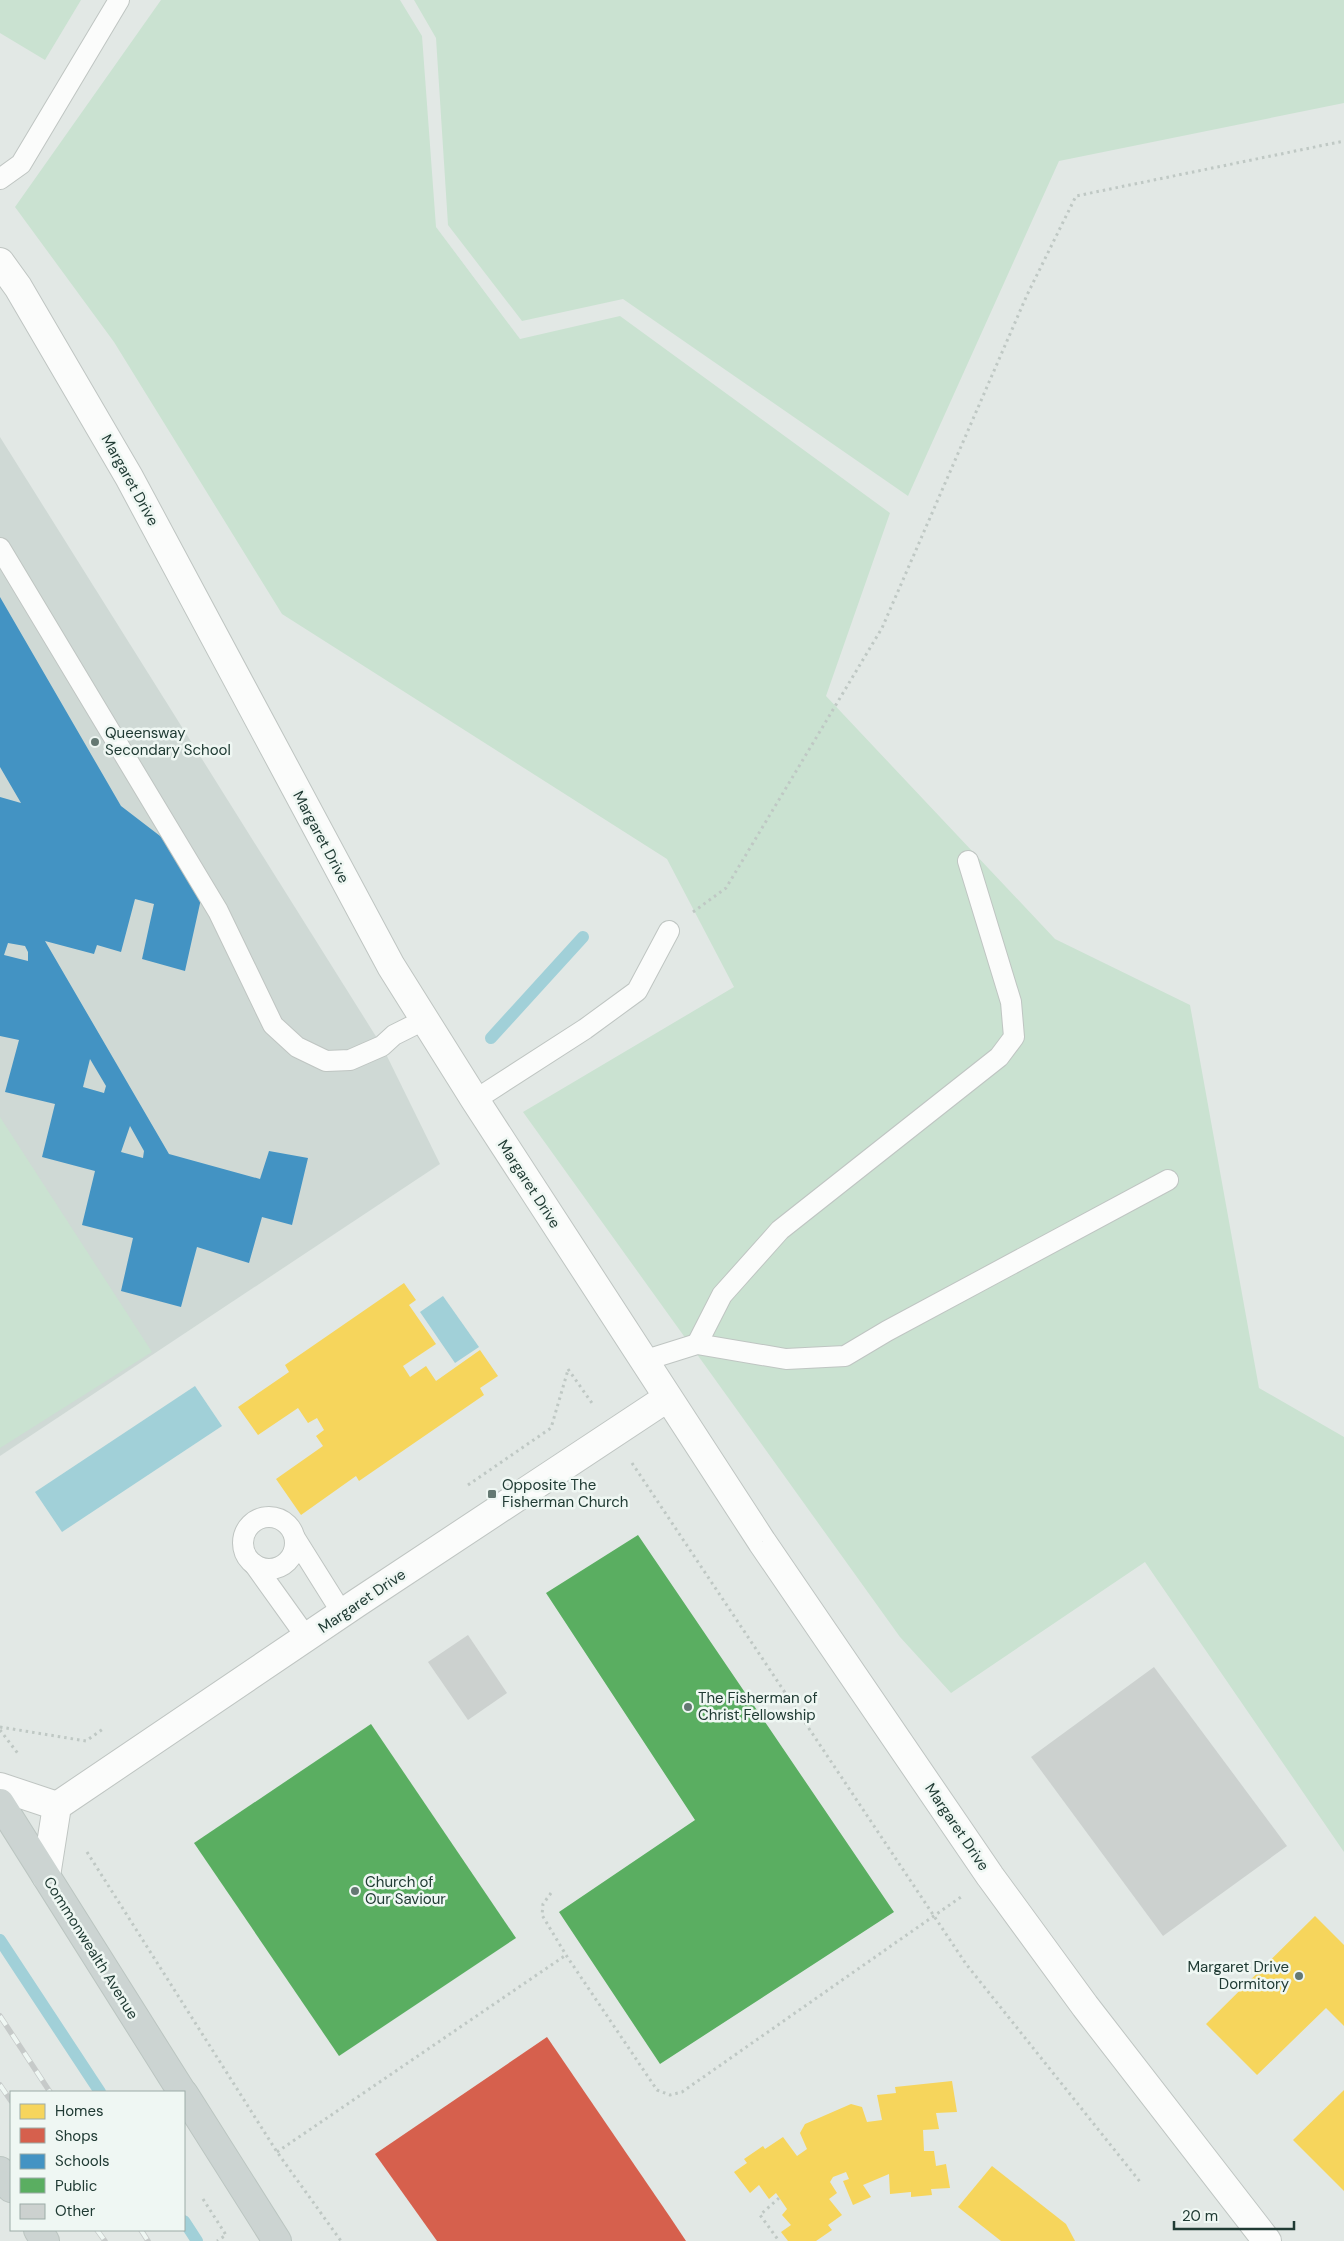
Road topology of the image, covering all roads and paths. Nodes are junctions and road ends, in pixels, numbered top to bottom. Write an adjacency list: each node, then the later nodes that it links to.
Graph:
1 (119, 0): 3 (lane)
2 (1344, 141): 7 (path)
3 (0, 179)
4 (0, 262): 8 (street, Margaret Drive)
5 (0, 548): 8 (lane)
6 (968, 861): 11 (lane)
7 (669, 930): 9 (lane)
8 (424, 1020): 9 (street, Margaret Drive)
9 (475, 1100): 12 (street, Margaret Drive)
10 (1168, 1180): 11 (lane)
11 (697, 1344): 12 (lane)
12 (646, 1360): 14 (street, Margaret Drive)
13 (568, 1370): 15 (path)
14 (667, 1398): 15 (street, Margaret Drive); 26 (street, Margaret Drive)
15 (613, 1434): 18 (street, Margaret Drive); 28 (path)
16 (295, 1538): 17 (lane); 17 (lane); 18 (lane)
17 (254, 1564): 19 (lane)
18 (342, 1613): 19 (street, Margaret Drive)
19 (306, 1638): 24 (street, Margaret Drive)
20 (0, 1730): 21 (path)
21 (23, 1760)
22 (0, 1787): 24 (street)
23 (0, 1803): 25 (main road, Commonwealth Avenue)
24 (57, 1806): 25 (street); 32 (path)
25 (46, 1876): 30 (main road, Commonwealth Avenue)
26 (990, 1876): 28 (path); 42 (street, Margaret Drive)
27 (551, 1893): 29 (path)
28 (934, 1916): 29 (path); 34 (path)
29 (566, 1954): 32 (path)
30 (182, 2091)
31 (185, 2096): 39 (main road, Commonwealth Avenue)
32 (276, 2152): 40 (path)
33 (0, 2171): 35 (main road)
34 (1141, 2183)
35 (10, 2186)
36 (779, 2198): 41 (path)
37 (203, 2199): 38 (path)
38 (218, 2240)
39 (277, 2241)
40 (340, 2241)
41 (779, 2241)
42 (1267, 2241)

